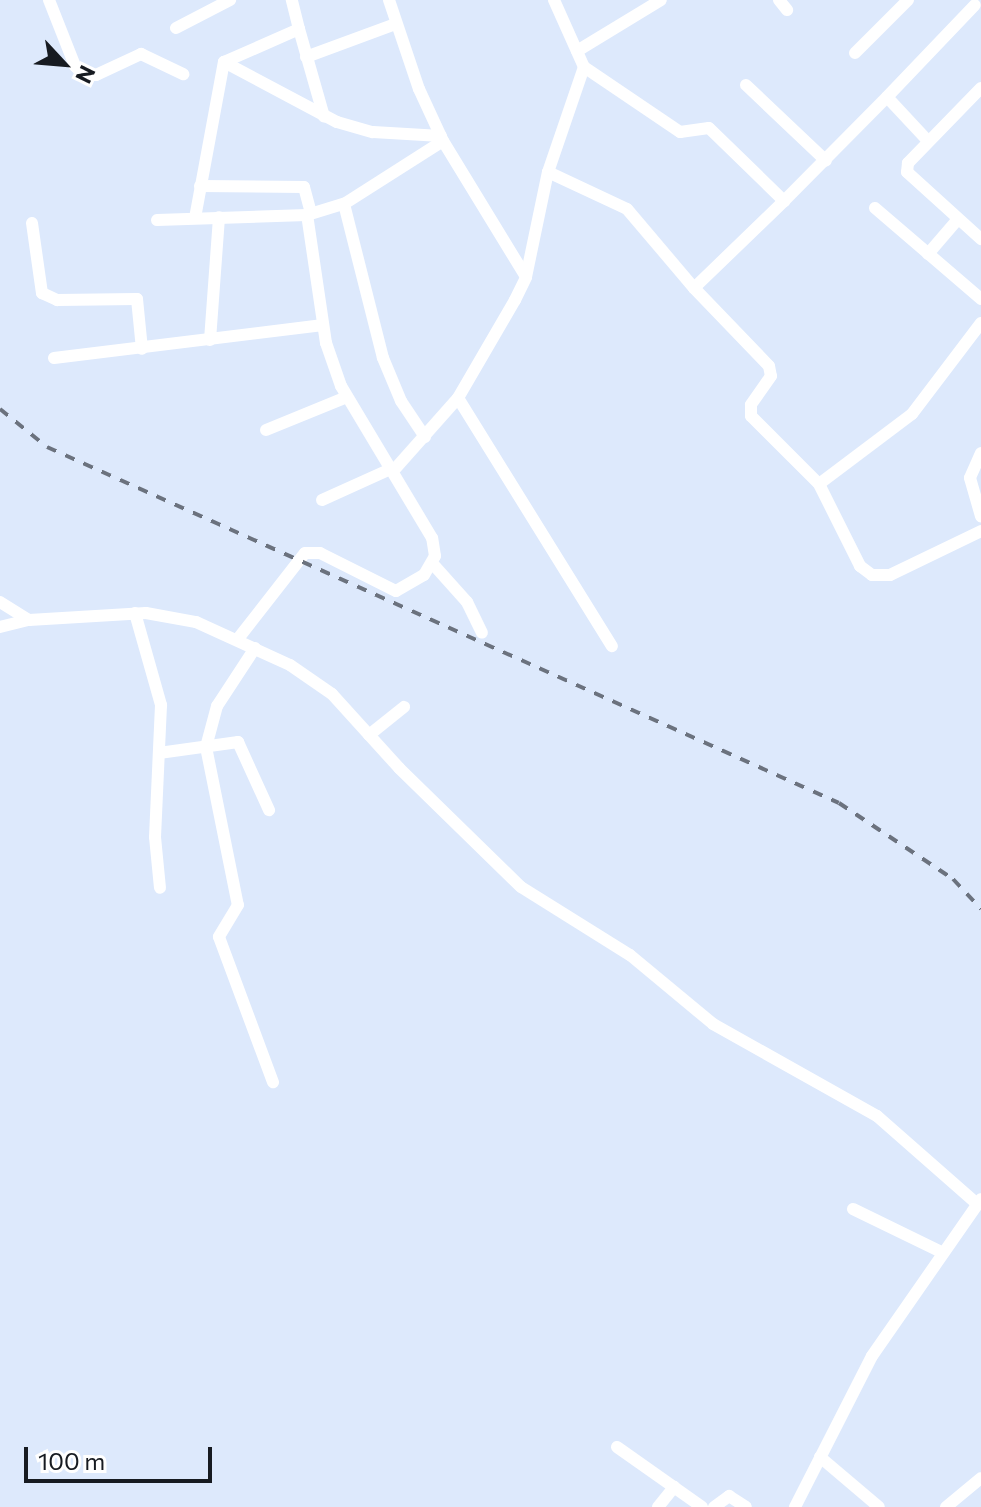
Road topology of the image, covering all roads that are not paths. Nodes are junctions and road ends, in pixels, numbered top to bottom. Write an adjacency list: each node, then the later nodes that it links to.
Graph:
1 (49, 0): 17 (street)
2 (230, 0): 10 (street)
3 (292, 0): 11 (street)
4 (389, 0): 9 (street)
5 (554, 0): 12 (street)
6 (661, 0): 12 (street)
7 (908, 0): 13 (street)
8 (976, 5): 20 (street)
9 (395, 24): 14 (street); 22 (street)
10 (176, 28)
11 (299, 29): 14 (street); 15 (street)
12 (577, 51): 16 (street)
13 (855, 53)
14 (306, 57): 21 (street)
15 (224, 62): 21 (street); 26 (street)
16 (584, 67): 25 (street); 27 (street)
17 (183, 74)
18 (746, 85): 24 (street)
19 (981, 88): 23 (street)
20 (887, 97): 23 (street); 24 (street)
21 (324, 117): 22 (street)
22 (442, 138): 28 (street); 38 (street)
23 (928, 141): 33 (street)
24 (826, 161): 27 (street)
25 (548, 172): 38 (street); 39 (street)
26 (200, 186): 30 (street); 32 (street)
27 (784, 201): 39 (street)
28 (344, 204): 30 (street); 49 (street)
29 (875, 208): 37 (street)
30 (309, 214): 31 (street); 42 (street)
31 (219, 217): 32 (street); 43 (street)
32 (195, 218): 34 (street)
33 (958, 219): 36 (street); 37 (street)
34 (157, 220)
35 (32, 223): 44 (street)
36 (981, 239)
37 (928, 254): 40 (street)
38 (526, 277): 47 (street)
39 (694, 288): 52 (street)
40 (981, 299)
41 (981, 323): 52 (street)
42 (323, 325): 43 (street); 46 (street)
43 (210, 340): 44 (street)
44 (142, 349): 45 (street)
45 (54, 358)
46 (347, 397): 48 (street); 51 (street)
47 (458, 398): 49 (street); 63 (street)
48 (266, 430)
49 (425, 437): 51 (street)
50 (981, 453): 54 (street)
51 (393, 469): 53 (street); 56 (street)
52 (819, 484): 55 (street)
53 (322, 500)
54 (981, 516)
55 (981, 531)
56 (432, 563): 61 (street); 62 (street)
57 (0, 602): 59 (street)
58 (135, 613): 59 (street); 62 (street); 68 (street)
59 (29, 620): 60 (street)
60 (0, 627)
61 (482, 633)
62 (237, 640): 64 (street)
63 (612, 646)
64 (255, 648): 66 (street); 67 (street)
65 (404, 707): 66 (street)
66 (369, 735): 72 (street)
67 (206, 747): 68 (street); 69 (street); 71 (street)
68 (159, 753): 70 (street)
69 (269, 810)
70 (160, 888)
71 (273, 1082)
72 (979, 1202): 74 (street)
73 (853, 1209): 74 (street)
74 (941, 1252): 76 (street)
75 (617, 1447): 78 (street)
76 (820, 1457): 83 (street); 84 (street)
77 (981, 1478): 85 (street)
78 (674, 1487): 79 (street); 80 (street)
79 (658, 1507)
80 (702, 1507)
81 (714, 1507): 82 (street)
82 (746, 1507)
83 (795, 1507)
84 (879, 1507)
85 (946, 1507)

